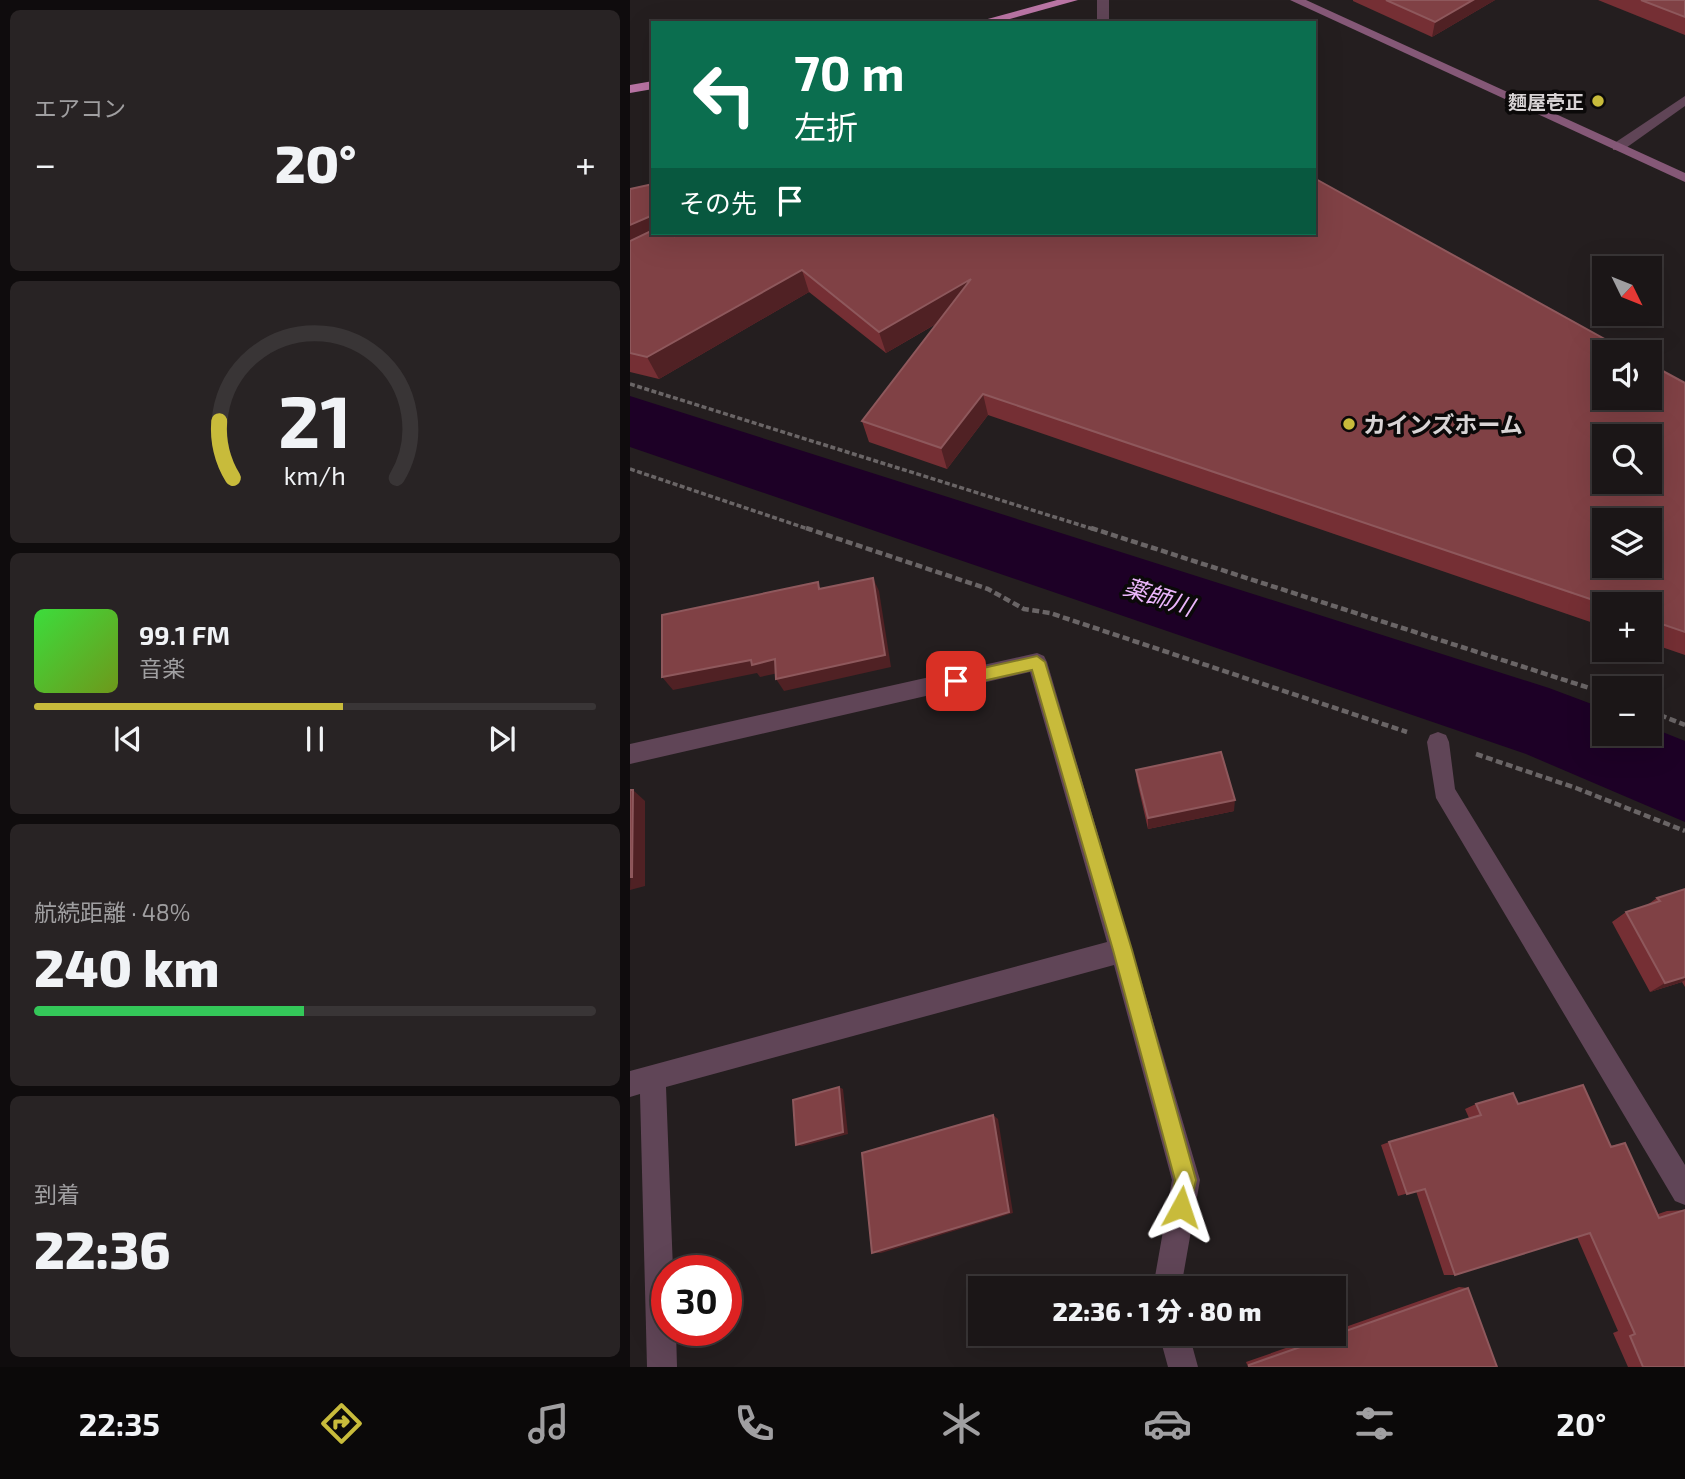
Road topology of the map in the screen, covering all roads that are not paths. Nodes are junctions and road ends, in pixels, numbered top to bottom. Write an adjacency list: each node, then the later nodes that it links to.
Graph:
1 (1072, 0): 4 (highway)
2 (1102, 0): 5 (street)
3 (1296, 0): 9 (street)
4 (987, 21)
5 (1103, 21)
6 (651, 85): 7 (highway)
7 (630, 89)
8 (1685, 100): 9 (street)
9 (1618, 147): 10 (street)
10 (1685, 178)
11 (1438, 741): 15 (street)
12 (630, 754): 13 (street)
13 (1122, 950): 14 (street); 16 (street)
14 (641, 1081): 18 (street)
15 (1685, 1191)
16 (1169, 1276)
17 (1177, 1346): 19 (street)
18 (662, 1367)
19 (1183, 1367)

